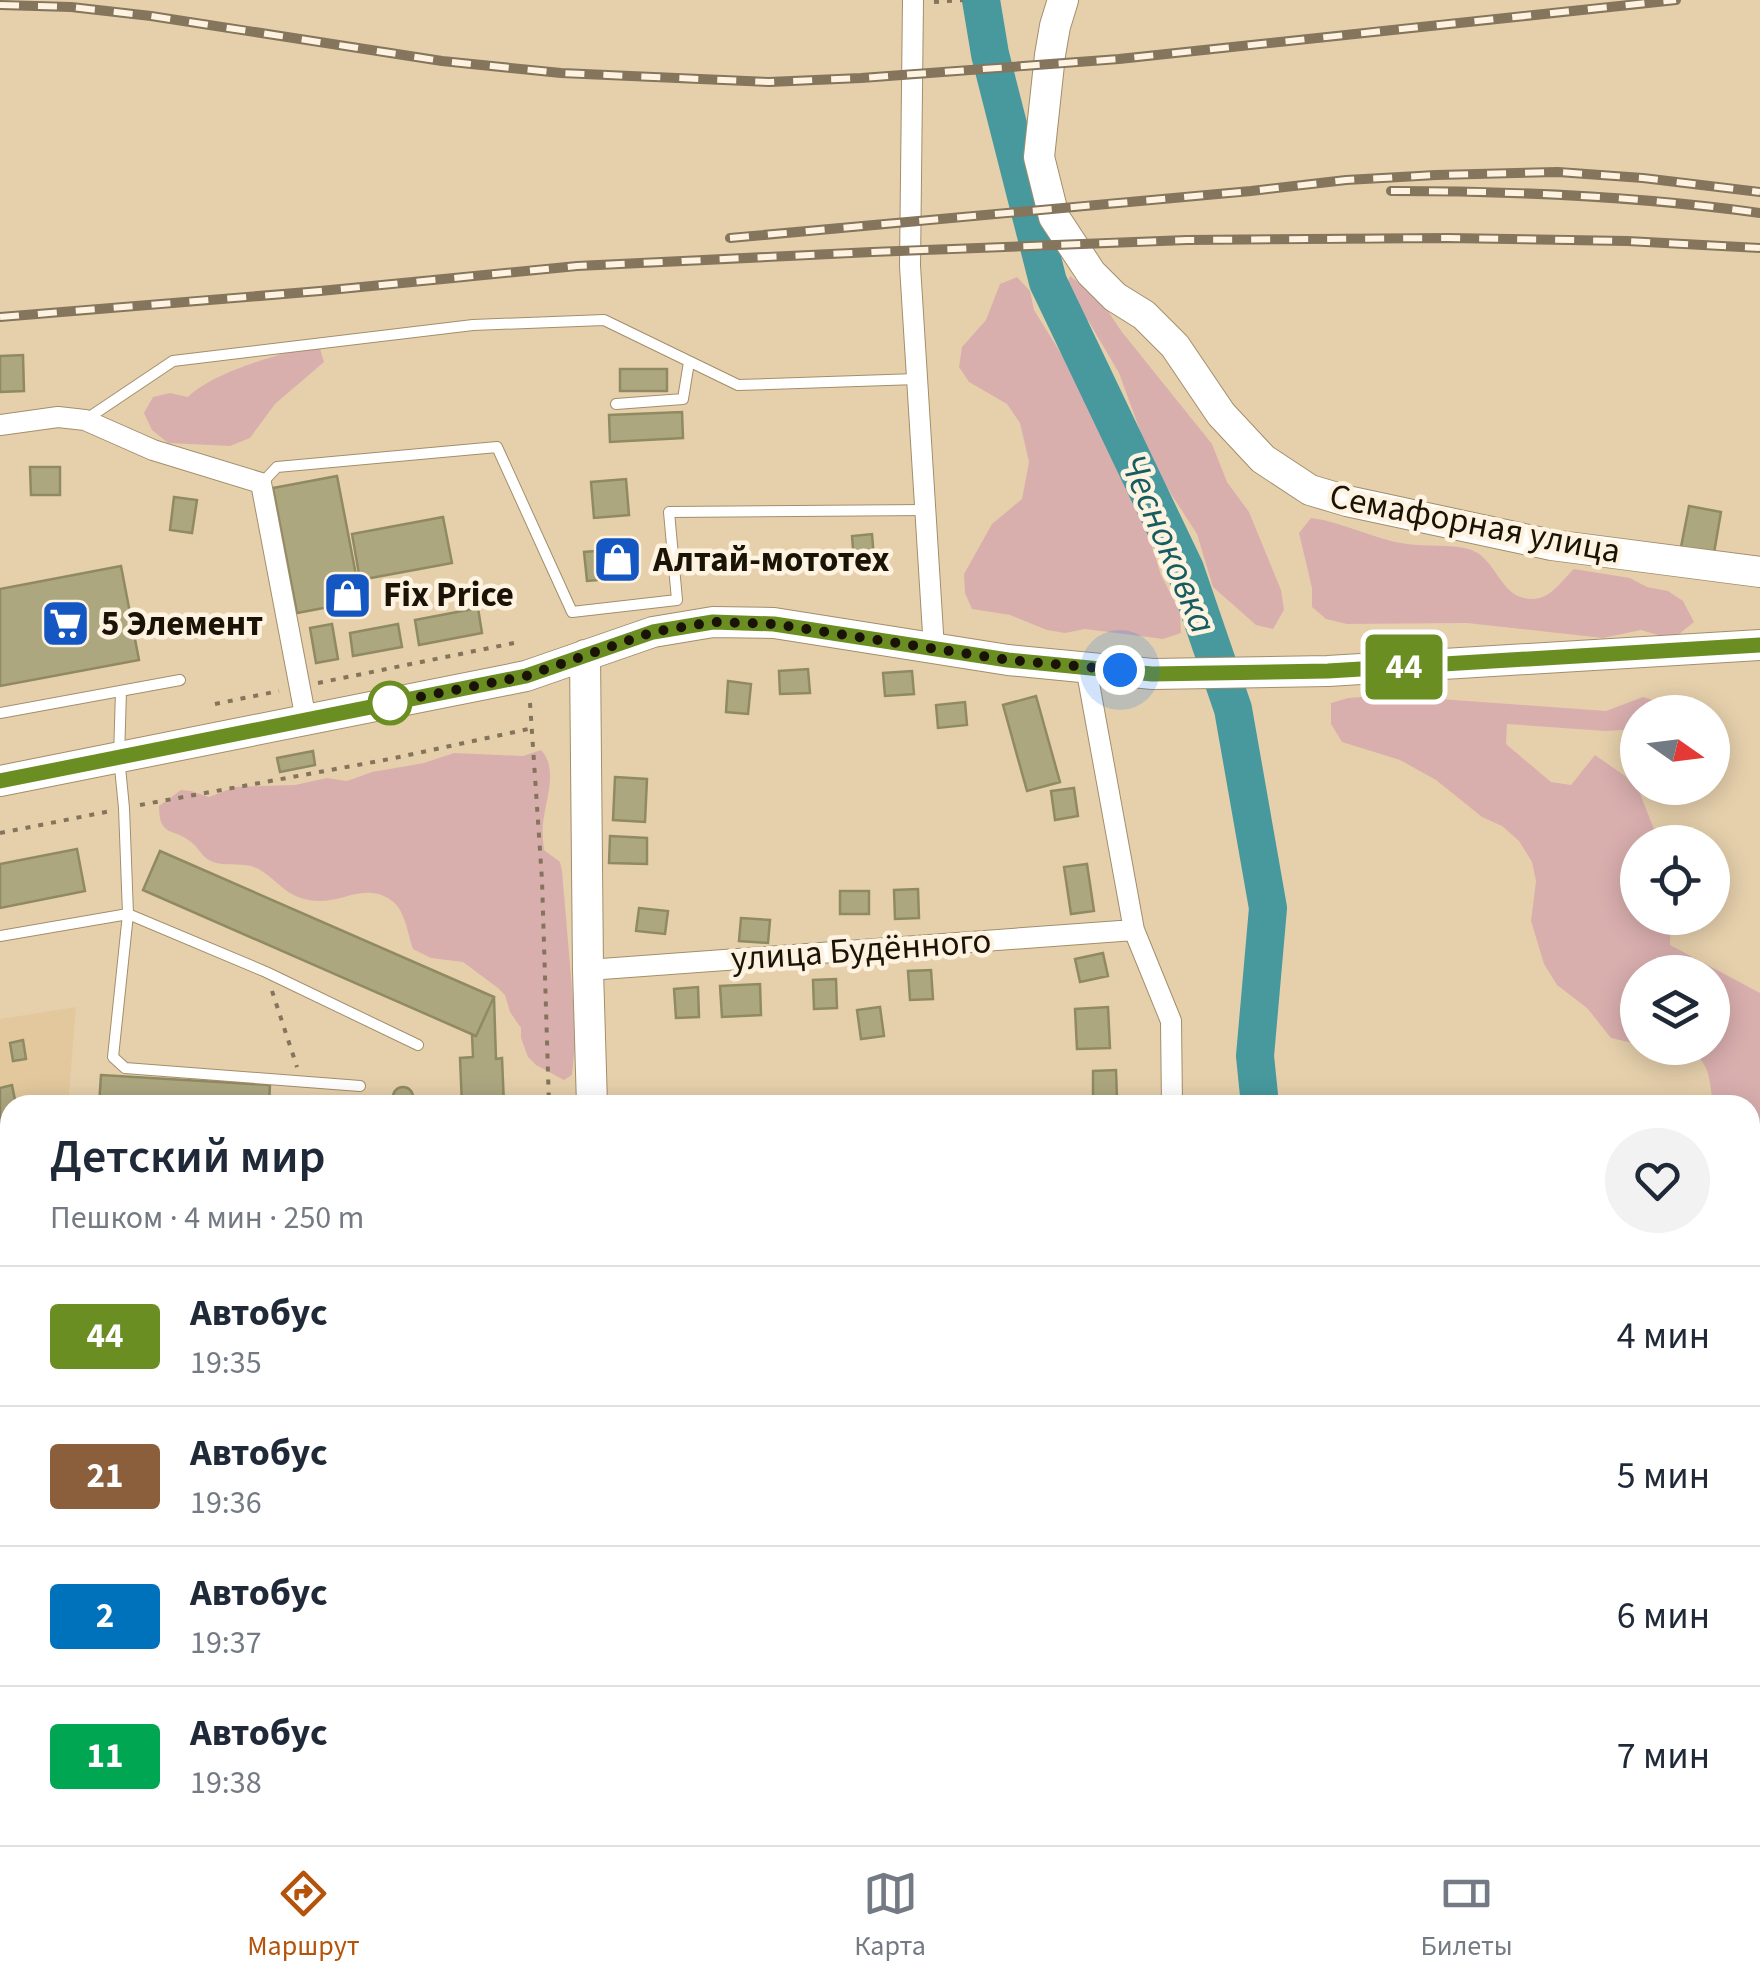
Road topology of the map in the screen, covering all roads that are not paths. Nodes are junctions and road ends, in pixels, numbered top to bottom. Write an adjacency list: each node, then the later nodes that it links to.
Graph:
1 (1063, 0): 10 (street, Семафорная улица)
2 (914, 2): 4 (street)
3 (689, 362): 4 (lane); 5 (lane); 6 (lane)
4 (917, 380): 9 (street)
5 (616, 404)
6 (84, 420): 7 (street); 8 (street)
7 (0, 425)
8 (261, 484): 9 (lane); 18 (street)
9 (925, 510): 12 (street)
10 (1760, 572)
11 (1760, 645): 14 (street)
12 (934, 649): 13 (street); 14 (street)
13 (585, 655): 18 (street); 24 (street)
14 (1086, 667): 22 (street)
15 (180, 680): 16 (lane)
16 (121, 691): 17 (lane); 19 (lane)
17 (0, 714)
18 (306, 720): 19 (street)
19 (119, 757): 20 (street); 21 (lane)
20 (0, 780)
21 (128, 914): 23 (lane); 25 (lane); 26 (lane)
22 (1134, 930): 24 (street, улица Будённого); 28 (street)
23 (0, 936)
24 (588, 970): 27 (street)
25 (418, 1045)
26 (360, 1086)
27 (592, 1095)
28 (1172, 1095)

